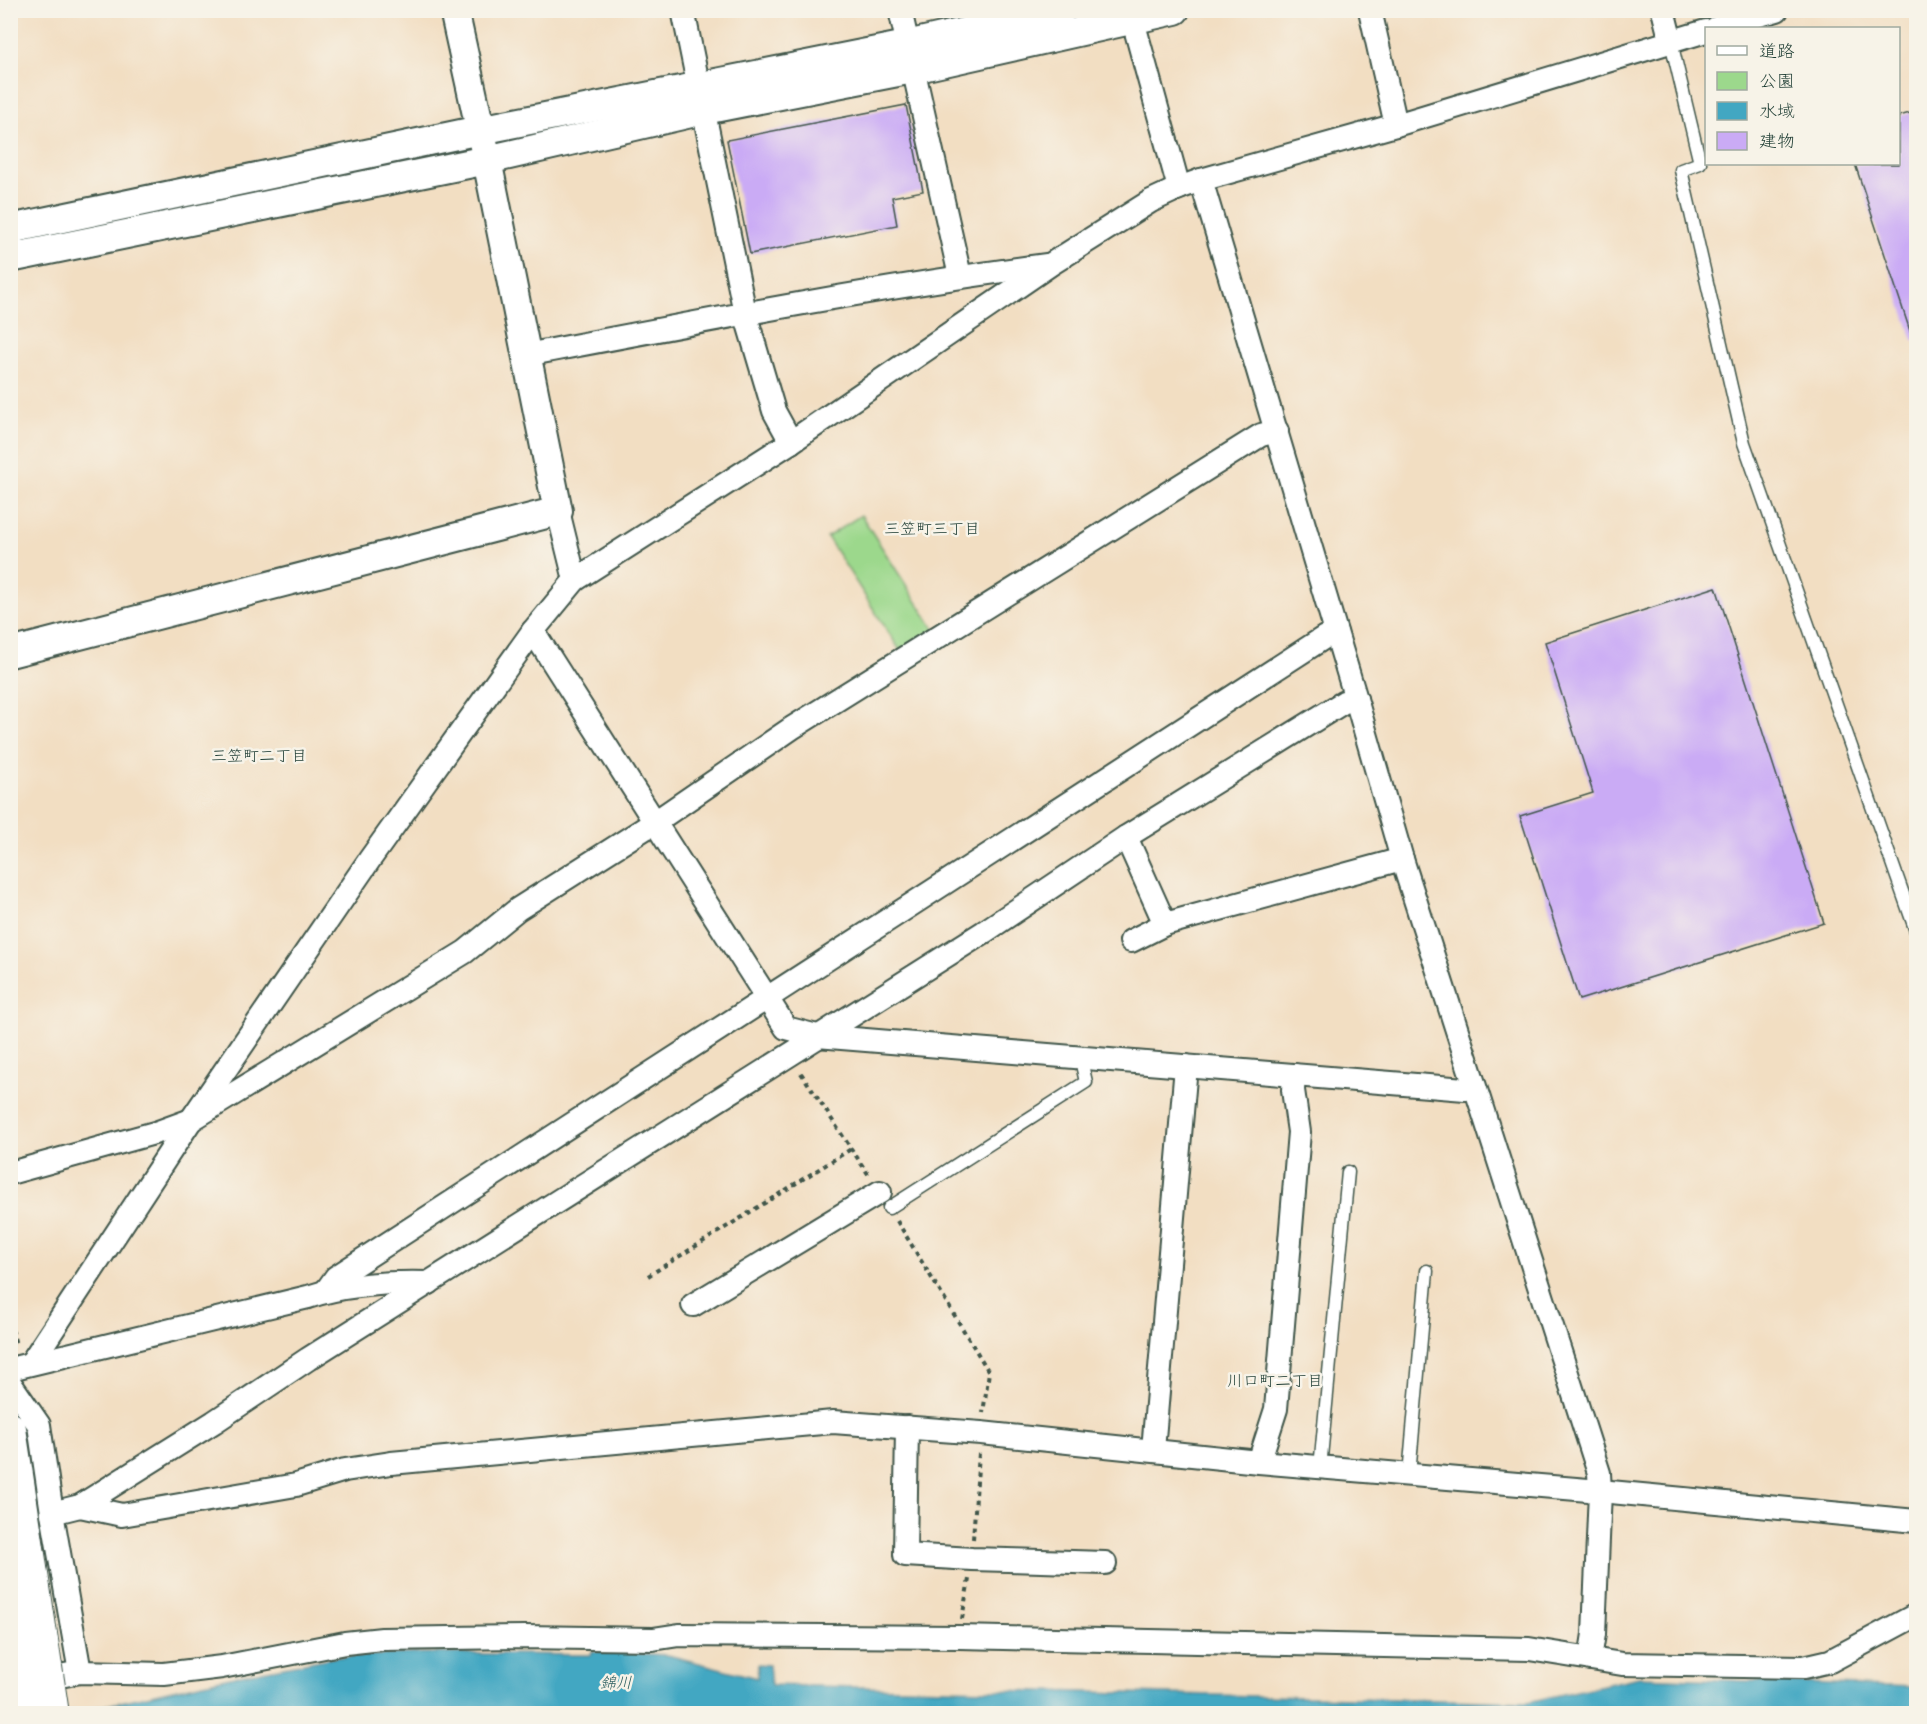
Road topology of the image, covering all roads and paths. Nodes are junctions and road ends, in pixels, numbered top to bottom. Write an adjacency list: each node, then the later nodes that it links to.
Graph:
1 (454, 10): 16 (street)
2 (683, 10): 14 (street)
3 (900, 10): 13 (street)
4 (1060, 10): 13 (street)
5 (1175, 10): 9 (street)
6 (1370, 10): 15 (street)
7 (1663, 10): 12 (street)
8 (1777, 10): 10 (street)
9 (1132, 16): 13 (street); 19 (street)
10 (1719, 27)
11 (1705, 32): 12 (street)
12 (1671, 42): 15 (street); 38 (lane)
13 (910, 57): 14 (street); 23 (street)
14 (701, 98): 16 (street); 17 (street); 24 (street)
15 (1396, 125): 18 (street)
16 (480, 130): 17 (street); 20 (street)
17 (487, 160): 21 (street); 25 (street)
18 (1202, 180): 19 (street); 26 (street)
19 (1179, 188): 22 (street)
20 (10, 229)
21 (10, 258)
22 (1051, 264): 23 (street); 27 (street)
23 (960, 276): 24 (street)
24 (745, 313): 25 (street); 27 (street)
25 (526, 355): 28 (street)
26 (1277, 431): 31 (street); 34 (street)
27 (791, 442): 29 (street)
28 (558, 511): 29 (street); 32 (street)
29 (575, 580): 30 (street)
30 (533, 632): 34 (street); 47 (street)
31 (1336, 633): 33 (street); 40 (street)
32 (10, 653)
33 (1356, 699): 35 (street); 36 (street)
34 (655, 822): 40 (street); 47 (street)
35 (1126, 837): 37 (street); 41 (street)
36 (1402, 859): 37 (street); 46 (street)
37 (1165, 924): 39 (street)
38 (1917, 931)
39 (1131, 940)
40 (767, 999): 41 (street); 55 (street)
41 (817, 1036): 42 (street); 43 (street)
42 (789, 1055): 48 (path); 54 (street)
43 (1083, 1057): 44 (street); 51 (lane)
44 (1186, 1066): 45 (street); 62 (street)
45 (1294, 1075): 46 (street); 63 (street)
46 (1474, 1086): 66 (street)
47 (191, 1120): 50 (street); 57 (street)
48 (851, 1149): 51 (path); 53 (path)
49 (1348, 1172): 64 (lane)
50 (10, 1173)
51 (885, 1200): 56 (street); 61 (path)
52 (1427, 1271): 65 (lane)
53 (648, 1276)
54 (429, 1283): 55 (street); 67 (street)
55 (326, 1291): 57 (street)
56 (693, 1305)
57 (21, 1366)
58 (10, 1383): 68 (street)
59 (906, 1427): 61 (street); 67 (street); 70 (street)
60 (10, 1429): 77 (main road)
61 (981, 1432): 62 (street); 70 (path)
62 (1153, 1450): 63 (street)
63 (1259, 1462): 64 (street)
64 (1320, 1468): 65 (street)
65 (1409, 1475): 66 (street)
66 (1600, 1491): 69 (street); 75 (street)
67 (80, 1506): 68 (street)
68 (52, 1513): 76 (street)
69 (1917, 1521)
70 (972, 1559): 71 (street); 74 (path)
71 (1105, 1563)
72 (10, 1603): 77 (main road)
73 (1917, 1615): 75 (street)
74 (958, 1637): 75 (street); 76 (street)
75 (1590, 1659)
76 (80, 1672): 77 (street)
77 (26, 1674): 78 (main road, bridge); 79 (main road, bridge)
78 (28, 1713)
79 (53, 1713)

